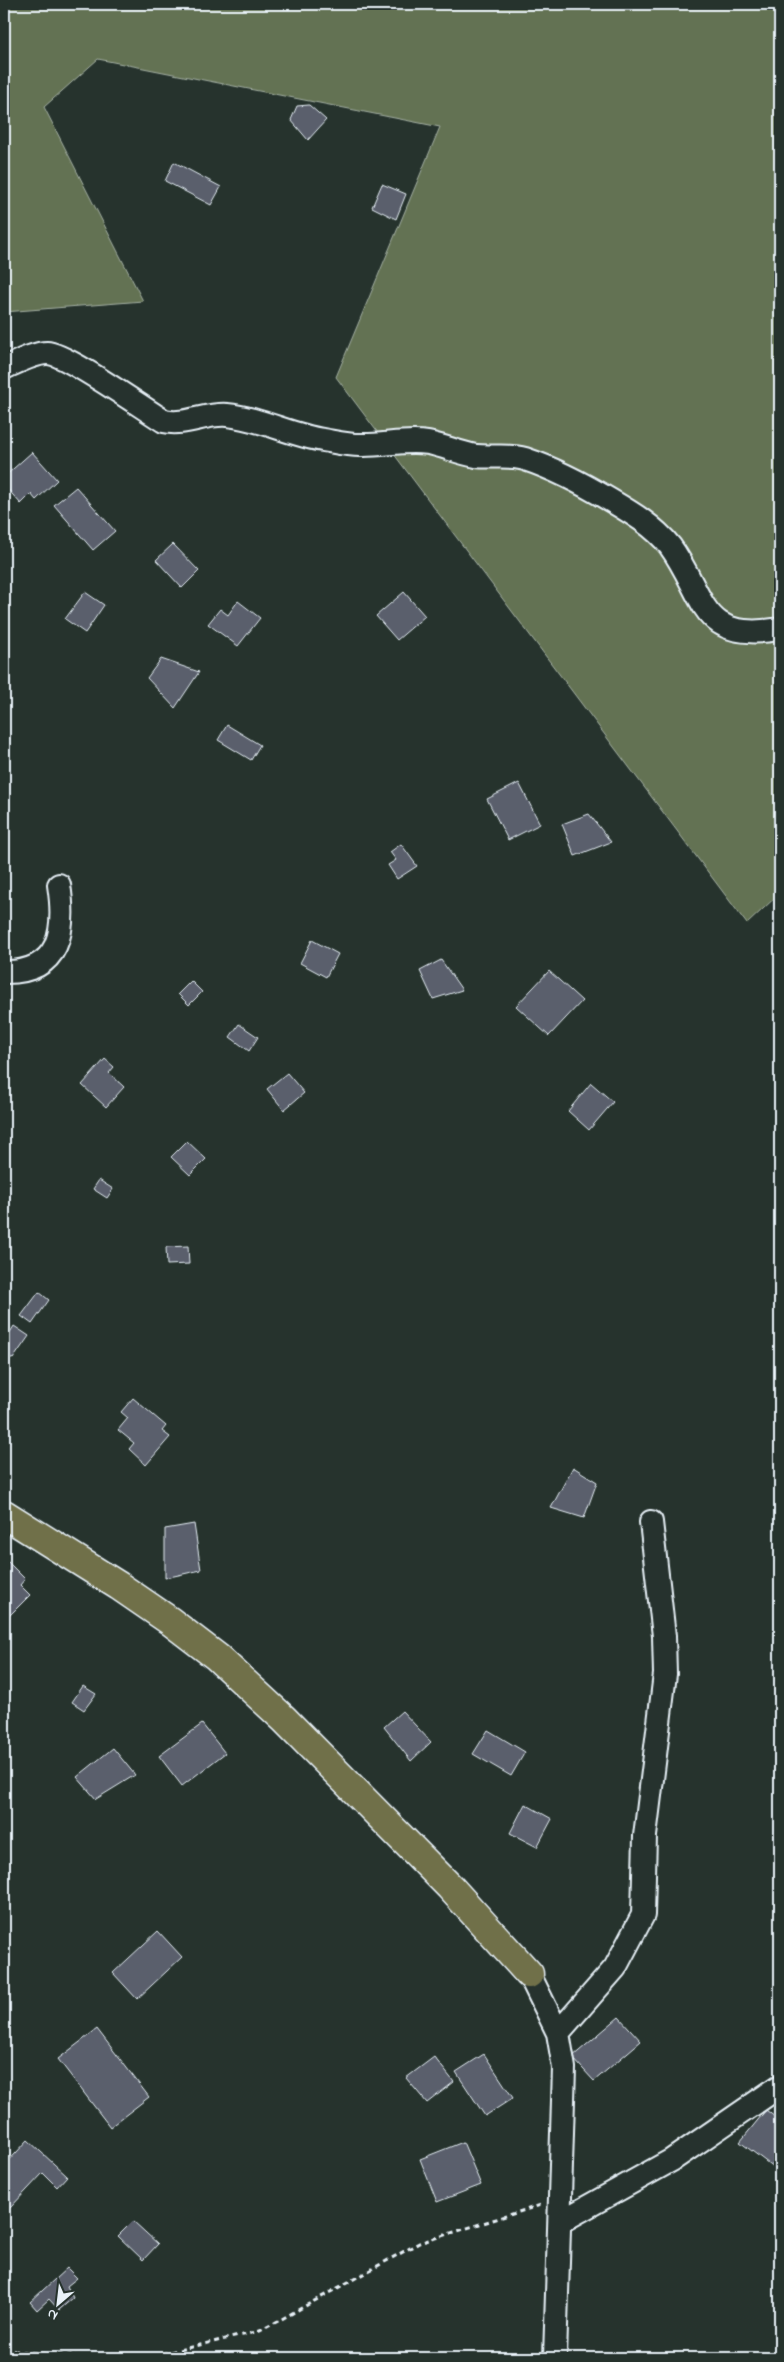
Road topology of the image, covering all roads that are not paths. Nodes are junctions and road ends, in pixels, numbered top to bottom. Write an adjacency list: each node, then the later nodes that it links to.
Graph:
1 (4, 368): 2 (street)
2 (780, 629)
3 (59, 885): 4 (street)
4 (4, 972)
5 (4, 1514): 7 (main road)
6 (651, 1522): 8 (street)
7 (528, 1974): 8 (street)
8 (558, 2033): 10 (street)
9 (780, 2086): 10 (street)
10 (560, 2222): 11 (street)
11 (555, 2358)

